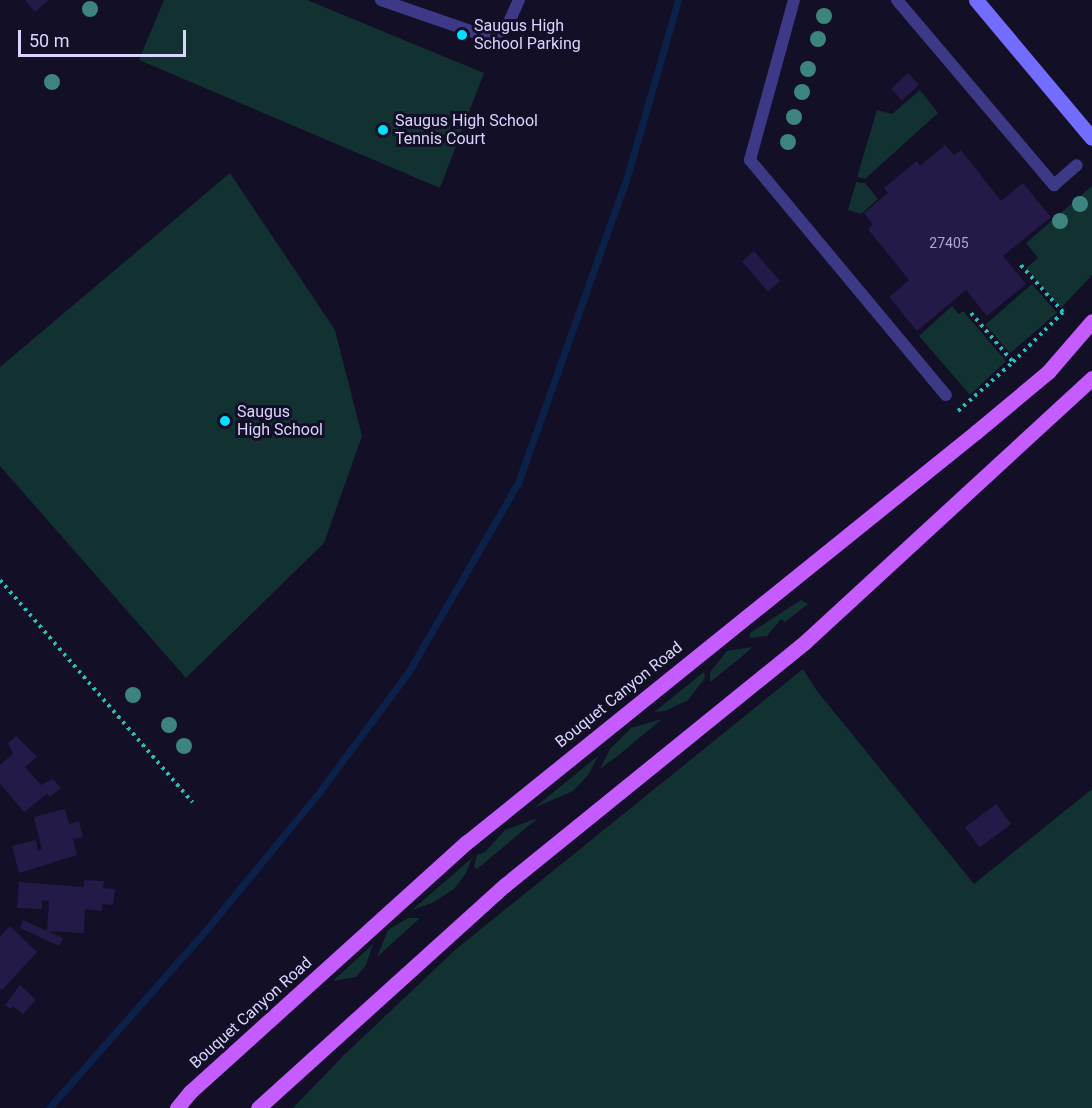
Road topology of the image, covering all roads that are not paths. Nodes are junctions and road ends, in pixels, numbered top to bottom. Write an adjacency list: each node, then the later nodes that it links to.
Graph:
1 (381, 0): 2 (lane)
2 (519, 0)
3 (794, 0): 10 (lane)
4 (897, 0): 7 (lane)
5 (976, 0): 6 (street)
6 (1092, 138)
7 (1077, 165)
8 (1092, 321): 11 (main road, Bouquet Canyon Road)
9 (1092, 378): 12 (main road)
10 (946, 395)
11 (177, 1108)
12 (258, 1108)

